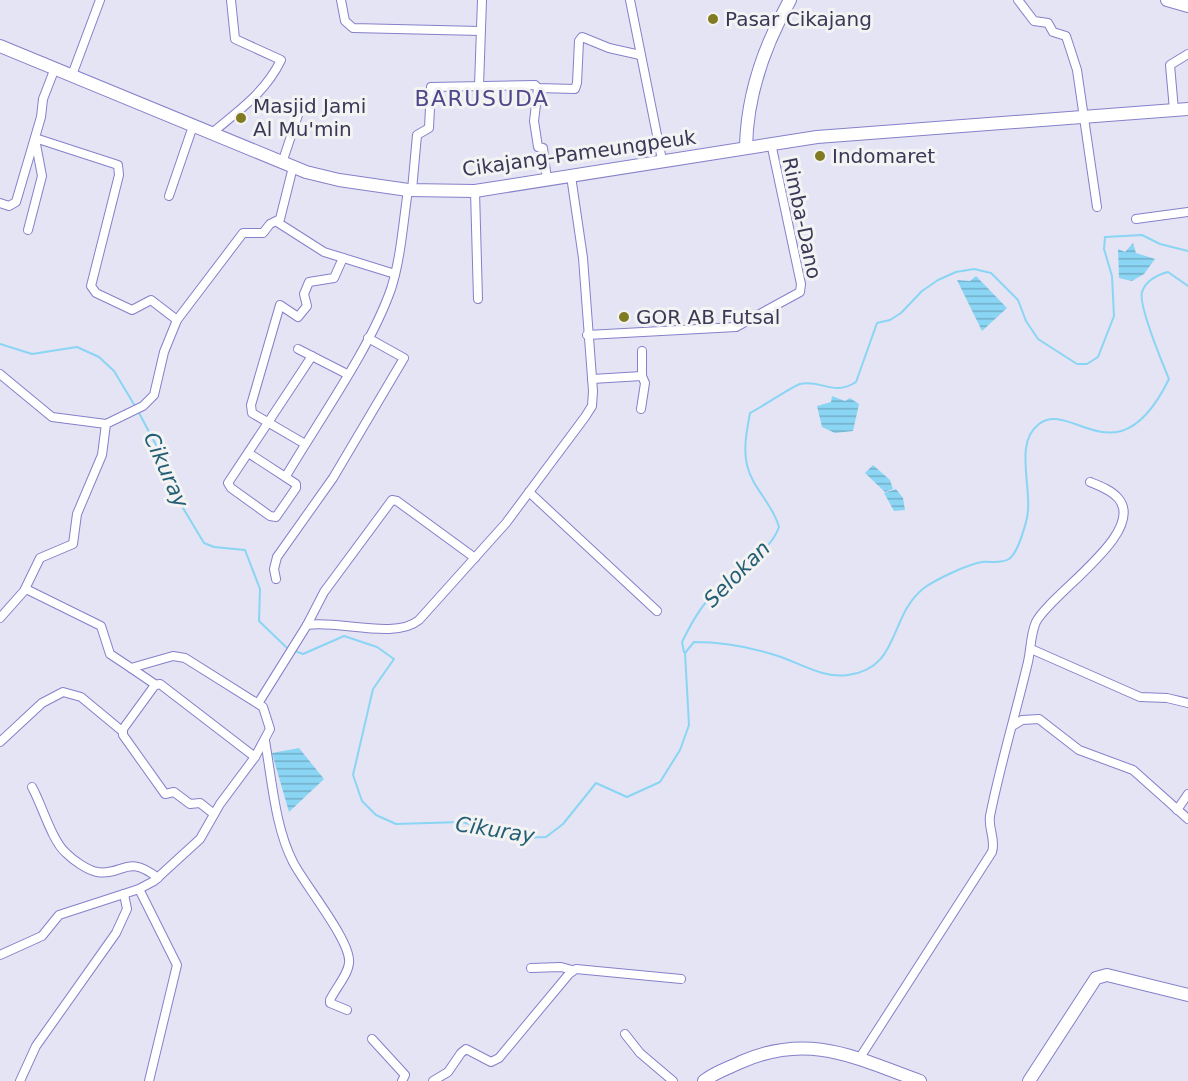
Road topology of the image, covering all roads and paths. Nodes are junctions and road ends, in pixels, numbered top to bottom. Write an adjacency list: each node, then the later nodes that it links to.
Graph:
1 (100, 0): 15 (street)
2 (231, 0): 23 (street)
3 (341, 0): 10 (street)
4 (482, 0): 10 (street)
5 (630, 0): 13 (street)
6 (790, 0): 26 (main road)
7 (1018, 0): 21 (street)
8 (1167, 0): 9 (main road)
9 (1188, 6)
10 (480, 31): 16 (street)
11 (0, 46): 14 (main road, Cikajang-Pameungpeuk)
12 (1188, 54): 19 (street)
13 (640, 55): 17 (street); 27 (street)
14 (55, 68): 15 (main road, Cikajang-Pameungpeuk); 24 (street)
15 (72, 75): 22 (main road, Cikajang-Pameungpeuk)
16 (479, 86): 17 (street); 31 (street)
17 (538, 88): 30 (street)
18 (1188, 109): 19 (main road, Cikajang-Pameungpeuk)
19 (1174, 110): 21 (main road, Cikajang-Pameungpeuk)
20 (298, 115): 28 (street)
21 (1083, 115): 25 (main road, Cikajang-Pameungpeuk); 35 (street)
22 (193, 126): 23 (main road, Cikajang-Pameungpeuk); 33 (street)
23 (212, 134): 28 (main road, Cikajang-Pameungpeuk)
24 (35, 138): 34 (street); 39 (street); 43 (street)
25 (771, 143): 26 (main road, Cikajang-Pameungpeuk); 44 (street, Rimba-Dano)
26 (746, 147): 27 (main road, Cikajang-Pameungpeuk)
27 (662, 160): 29 (main road, Cikajang-Pameungpeuk)
28 (287, 165): 31 (main road, Cikajang-Pameungpeuk); 38 (street)
29 (571, 176): 30 (main road, Cikajang-Pameungpeuk); 44 (street)
30 (547, 180): 32 (main road, Cikajang-Pameungpeuk)
31 (410, 190): 32 (main road, Cikajang-Pameungpeuk); 41 (street)
32 (475, 191): 42 (street)
33 (169, 196)
34 (0, 203)
35 (1097, 207)
36 (1188, 212): 37 (street)
37 (1136, 219)
38 (278, 222): 40 (street); 43 (street)
39 (28, 230)
40 (343, 258): 41 (street); 54 (street)
41 (395, 273): 45 (street)
42 (478, 299)
43 (177, 320): 55 (street)
44 (587, 335): 52 (street)
45 (368, 338): 50 (street); 62 (street)
46 (298, 349): 48 (street)
47 (642, 351): 51 (street)
48 (312, 356): 50 (street); 54 (street)
49 (0, 374): 55 (street)
50 (346, 374): 56 (street)
51 (642, 376): 52 (street); 53 (street)
52 (592, 380): 60 (street)
53 (641, 409)
54 (269, 423): 56 (street); 57 (street)
55 (106, 424): 63 (street)
56 (305, 444): 58 (street)
57 (250, 454): 58 (street); 58 (street)
58 (286, 476)
59 (1090, 482): 67 (street)
60 (529, 492): 61 (street); 64 (street)
61 (475, 558): 66 (street); 66 (street)
62 (276, 579)
63 (26, 589): 65 (street); 68 (street)
64 (657, 611)
65 (0, 618)
66 (307, 625): 70 (street)
67 (1030, 650): 71 (street); 72 (street)
68 (131, 668): 69 (street); 70 (street)
69 (156, 685): 73 (street); 76 (street)
70 (259, 702): 74 (street)
71 (1188, 703)
72 (1014, 725): 79 (street); 93 (street)
73 (122, 731): 75 (street); 80 (street)
74 (265, 741): 76 (street); 90 (street)
75 (0, 742)
76 (255, 757): 80 (street)
77 (32, 787): 82 (street)
78 (1188, 794): 79 (street)
79 (1177, 810): 81 (street)
80 (214, 814): 82 (street)
81 (1188, 819)
82 (158, 878): 83 (street)
83 (139, 889): 84 (street); 96 (street)
84 (124, 894): 85 (street); 95 (street)
85 (0, 955)
86 (531, 968): 87 (street)
87 (572, 970): 88 (street); 97 (street)
88 (681, 979)
89 (1188, 995): 101 (main road)
90 (347, 1010)
91 (626, 1034): 98 (street)
92 (372, 1039): 94 (street)
93 (859, 1059): 99 (main road); 100 (main road)
94 (404, 1080)
95 (20, 1081)
96 (149, 1081)
97 (433, 1081)
98 (673, 1081)
99 (704, 1081)
100 (920, 1081)
101 (1029, 1081)

